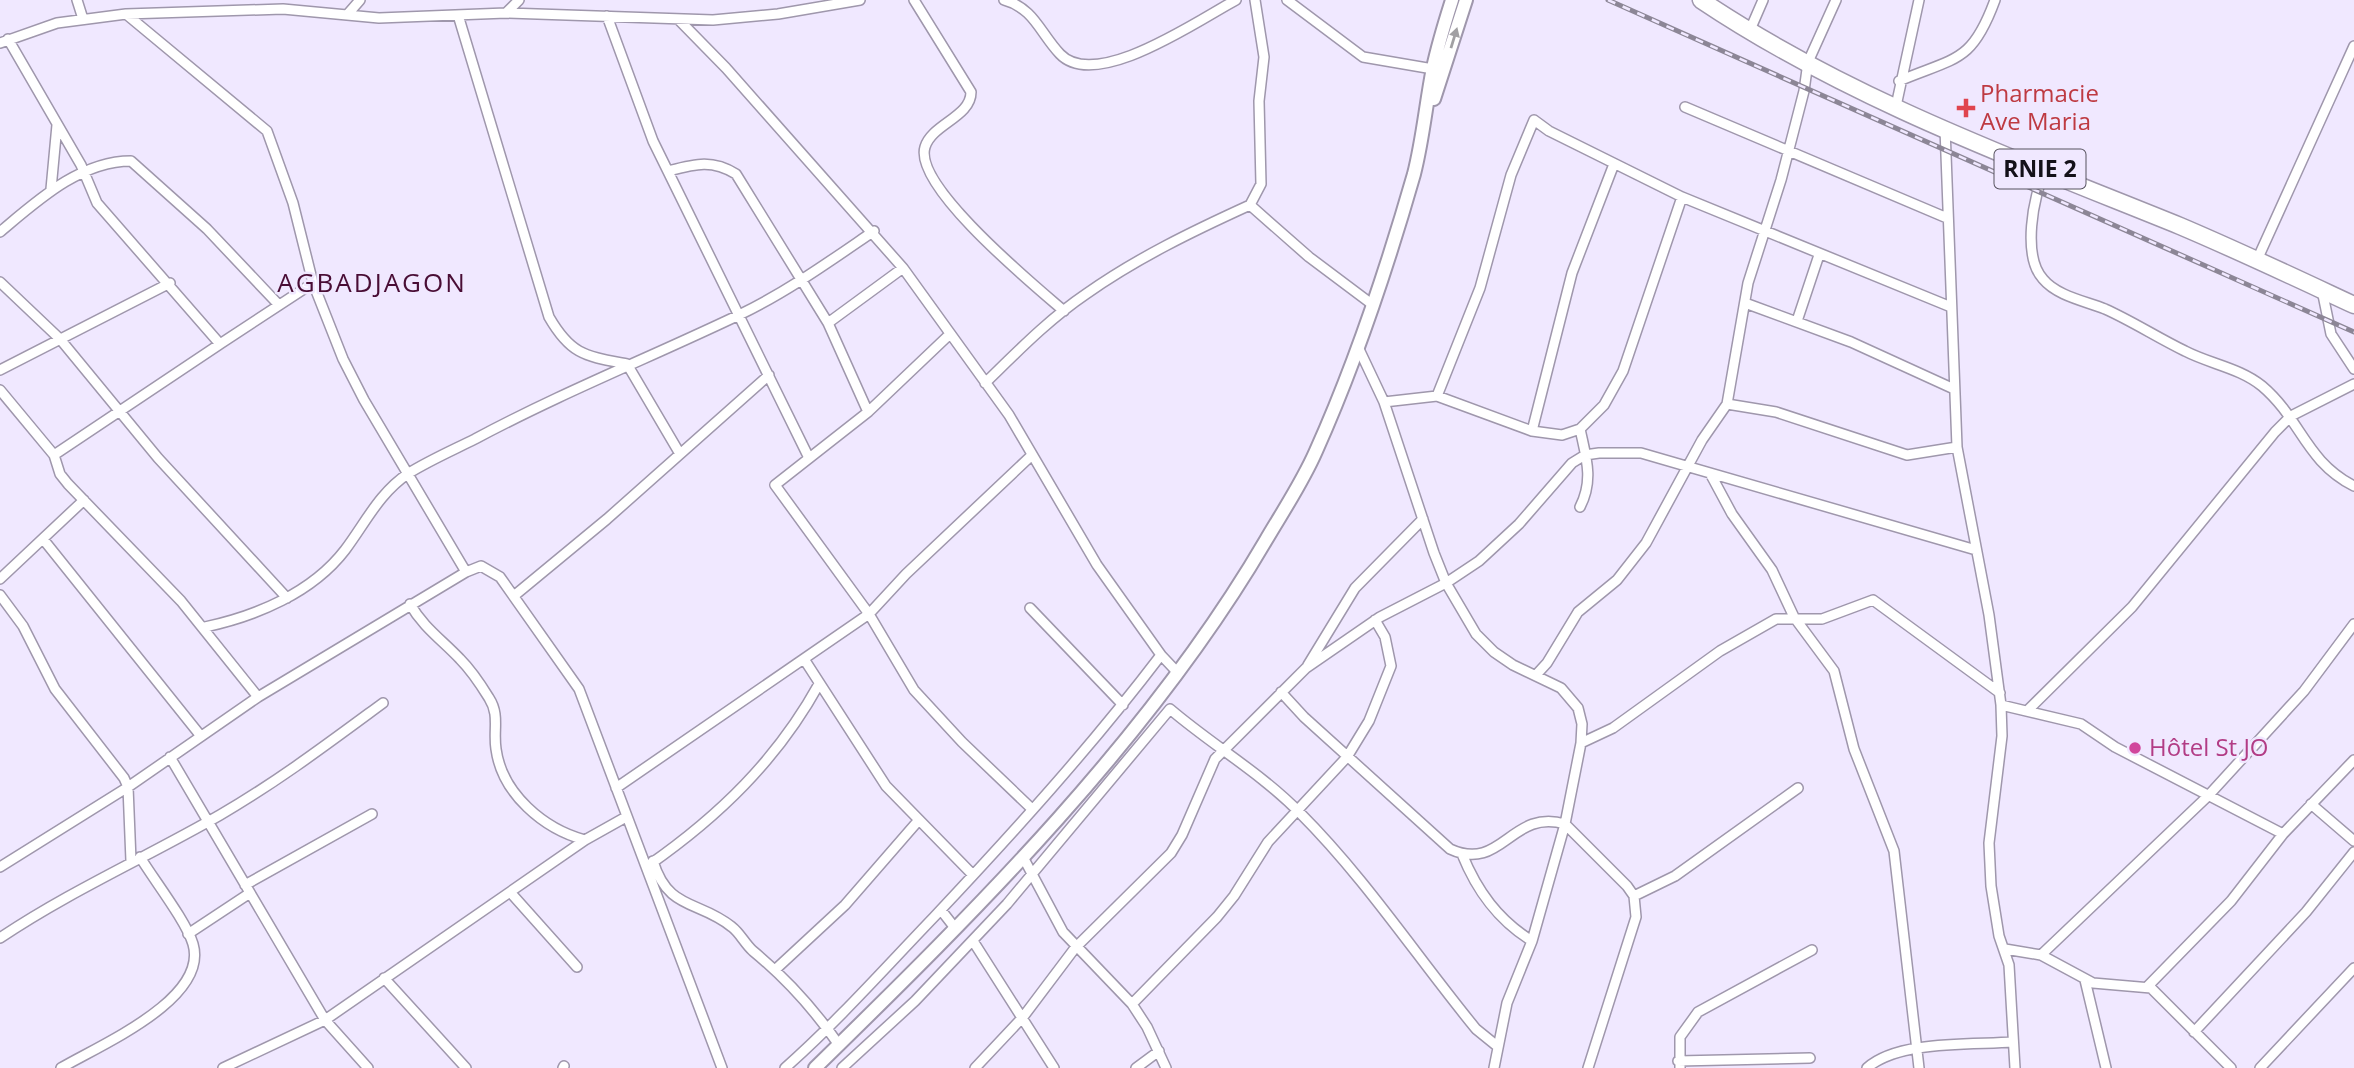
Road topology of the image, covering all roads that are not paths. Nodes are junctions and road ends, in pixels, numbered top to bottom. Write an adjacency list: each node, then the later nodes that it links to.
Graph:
1 (76, 0): 25 (street)
2 (360, 0): 21 (street)
3 (519, 0): 19 (street)
4 (860, 0): 26 (street)
5 (914, 0): 63 (street)
6 (1004, 0): 7 (street)
7 (1236, 0)
8 (1255, 0): 45 (street)
9 (1287, 0): 31 (street)
10 (1452, 0): 31 (main road)
11 (1466, 0): 35 (main road, one-way to 11)
12 (1701, 0): 24 (highway, RNIE 2)
13 (1716, 0): 24 (highway, RNIE 2)
14 (1763, 0): 27 (street)
15 (1836, 0): 30 (street)
16 (1919, 0): 32 (street)
17 (1995, 0): 32 (street)
18 (264, 5): 20 (street); 21 (street)
19 (506, 13): 22 (street); 23 (street)
20 (127, 14): 25 (street); 56 (street)
21 (347, 15): 22 (street)
22 (458, 15): 71 (street)
23 (607, 16): 26 (street); 40 (street)
24 (1734, 18): 27 (highway, RNIE 2)
25 (83, 19): 28 (street)
26 (678, 19): 47 (street)
27 (1751, 30): 30 (highway, RNIE 2)
28 (4, 41): 36 (street)
29 (2354, 46): 51 (street)
30 (1808, 62): 33 (highway, RNIE 2); 38 (street)
31 (1433, 69): 35 (main road)
32 (1899, 81): 33 (street)
33 (1896, 106): 37 (highway, RNIE 2)
34 (1685, 107): 38 (street)
35 (1426, 122): 60 (main road)
36 (57, 123): 42 (street); 43 (street)
37 (1945, 128): 41 (highway, RNIE 2); 46 (street)
38 (1787, 150): 46 (street); 49 (street)
39 (1614, 164): 44 (street); 79 (street); 86 (street)
40 (668, 171): 53 (street); 64 (street)
41 (2045, 172): 51 (highway, RNIE 2); 84 (street)
42 (86, 173): 43 (street); 55 (street); 59 (street)
43 (51, 189): 48 (street)
44 (1682, 197): 49 (street); 85 (street)
45 (1251, 205): 60 (street); 63 (street)
46 (1947, 218): 62 (street)
47 (874, 231): 52 (street); 53 (street)
48 (0, 232)
49 (1763, 232): 50 (street); 58 (street)
50 (1819, 255): 62 (street); 65 (street)
51 (2256, 260): 57 (highway, RNIE 2)
52 (903, 268): 66 (street); 67 (street)
53 (803, 280): 64 (street); 66 (street)
54 (0, 282): 68 (street)
55 (170, 283): 68 (street); 69 (street)
56 (313, 283): 59 (street); 94 (street)
57 (2322, 290): 61 (highway, RNIE 2); 72 (street)
58 (1745, 303): 65 (street); 81 (street)
59 (278, 304): 69 (street)
60 (1373, 305): 70 (main road)
61 (2354, 305)
62 (1951, 307): 78 (street)
63 (1063, 312): 75 (street)
64 (740, 314): 71 (street); 74 (street)
65 (1797, 321): 78 (street)
66 (828, 323): 83 (street)
67 (950, 334): 75 (street); 83 (street)
68 (60, 339): 73 (street); 82 (street)
69 (220, 344): 82 (street)
70 (1358, 345): 80 (street); 118 (main road)
71 (627, 364): 88 (street); 94 (street)
72 (2354, 369)
73 (0, 370)
74 (769, 375): 88 (street); 92 (street)
75 (985, 383): 90 (street)
76 (2354, 384): 84 (street)
77 (0, 390): 89 (street)
78 (1954, 390): 87 (street)
79 (1437, 396): 80 (street); 86 (street)
80 (1384, 402): 99 (street)
81 (1727, 404): 87 (street); 93 (street)
82 (121, 412): 89 (street); 107 (street)
83 (869, 412): 92 (street)
84 (2291, 416): 96 (street); 127 (street)
85 (1580, 429): 86 (street); 91 (street)
86 (1532, 431)
87 (1957, 447): 101 (street)
88 (680, 454): 106 (street)
89 (54, 455): 97 (street)
90 (1032, 455): 110 (street); 115 (street)
91 (1585, 455): 93 (street); 98 (street); 104 (street)
92 (810, 458): 110 (street)
93 (1687, 469): 95 (street); 119 (street)
94 (409, 473): 102 (street); 107 (street)
95 (1711, 475): 101 (street); 111 (street)
96 (2354, 486)
97 (84, 500): 100 (street); 114 (street)
98 (1580, 507)
99 (1423, 519): 104 (street); 117 (street)
100 (43, 539): 103 (street); 128 (street)
101 (1976, 550): 122 (street)
102 (466, 572): 106 (street); 108 (street)
103 (0, 579)
104 (1447, 583): 112 (street); 119 (street)
105 (0, 595): 134 (street)
106 (515, 595): 135 (street)
107 (287, 598): 114 (street)
108 (410, 604): 123 (street); 147 (street)
109 (1030, 608): 125 (street)
110 (869, 614): 116 (street); 139 (street)
111 (1794, 617): 122 (street); 129 (street); 185 (street)
112 (1375, 620): 117 (street); 132 (street)
113 (2354, 624): 137 (street)
114 (205, 627): 123 (street)
115 (1161, 656): 118 (street); 125 (street)
116 (804, 659): 120 (street); 135 (street)
117 (1306, 668): 121 (street)
118 (1178, 673): 151 (main road)
119 (1536, 675): 129 (street)
120 (819, 684): 143 (street); 153 (street)
121 (1281, 692): 130 (street); 132 (street)
122 (2000, 694): 126 (street)
123 (258, 696): 128 (street)
124 (383, 703): 144 (street)
125 (1123, 705): 139 (street)
126 (2001, 705): 127 (street); 168 (street)
127 (2027, 711): 137 (street)
128 (200, 735): 131 (street)
129 (1581, 743): 145 (street)
130 (1224, 748): 140 (street); 156 (street); 167 (street)
131 (170, 757): 134 (street); 144 (street)
132 (1347, 757): 140 (street); 150 (street)
133 (2354, 760): 138 (street)
134 (128, 787): 152 (street); 154 (street)
135 (616, 788): 142 (street)
136 (1798, 788): 160 (street)
137 (2208, 796): 146 (street); 170 (street)
138 (2311, 804): 146 (street); 148 (street)
139 (1032, 809): 157 (street)
140 (1298, 811): 177 (street); 184 (street)
141 (372, 814): 158 (street)
142 (626, 817): 147 (street); 155 (street)
143 (918, 821): 157 (street); 172 (street)
144 (206, 823): 152 (street); 158 (street)
145 (1565, 824): 150 (street); 160 (street); 166 (street)
146 (2283, 834): 176 (street)
147 (585, 840): 159 (street)
148 (2354, 841)
149 (2354, 852): 181 (street)
150 (1462, 854): 166 (street)
151 (1023, 857): 156 (street); 162 (main road)
152 (135, 859): 163 (street); 164 (street)
153 (653, 862): 155 (street); 172 (street)
154 (0, 867)
155 (644, 868): 193 (street)
156 (1033, 872): 165 (street); 167 (street)
157 (973, 875): 161 (street)
158 (247, 889): 163 (street); 179 (street)
159 (510, 892): 171 (street); 174 (street)
160 (1634, 896): 202 (street)
161 (940, 910): 162 (street); 180 (street)
162 (955, 928): 183 (main road)
163 (188, 934): 190 (street)
164 (0, 938)
165 (973, 941): 178 (street); 196 (street)
166 (1532, 942): 184 (street)
167 (1075, 948): 177 (street); 178 (street)
168 (2005, 949): 170 (street); 182 (street)
169 (1812, 950): 188 (street)
170 (2041, 955): 175 (street)
171 (577, 967)
172 (777, 968): 180 (street)
173 (2354, 968): 208 (street)
174 (384, 978): 179 (street); 192 (street)
175 (2085, 981): 176 (street); 206 (street)
176 (2147, 987): 181 (street)
177 (1132, 1004): 186 (street)
178 (1023, 1017): 197 (street); 198 (street)
179 (324, 1020): 189 (street); 191 (street)
180 (828, 1029): 183 (street); 194 (street)
181 (2194, 1032): 207 (street)
182 (2013, 1042): 185 (street); 205 (street)
183 (839, 1045): 195 (main road)
184 (1497, 1046): 201 (street)
185 (1917, 1048): 203 (street); 204 (street)
186 (1159, 1051): 199 (street); 200 (street)
187 (1810, 1058): 188 (street)
188 (1679, 1065)
189 (364, 1067)
190 (61, 1068)
191 (223, 1068)
192 (466, 1068)
193 (722, 1068)
194 (785, 1068)
195 (815, 1068)
196 (842, 1068)
197 (975, 1068)
198 (1054, 1068)
199 (1136, 1068)
200 (1166, 1068)
201 (1493, 1068)
202 (1588, 1068)
203 (1867, 1068)
204 (1919, 1068)
205 (2015, 1068)
206 (2106, 1068)
207 (2231, 1068)
208 (2260, 1068)

